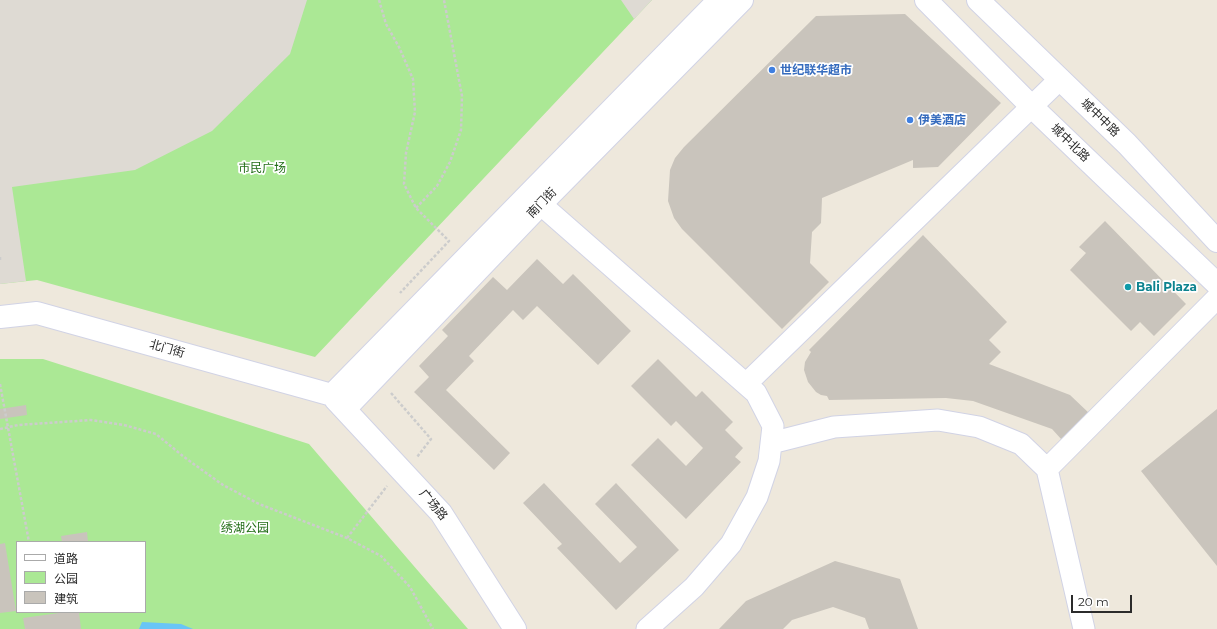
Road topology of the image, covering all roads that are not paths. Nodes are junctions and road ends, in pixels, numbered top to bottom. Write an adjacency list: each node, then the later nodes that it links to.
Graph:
1 (719, 0): 7 (street, 南门街)
2 (742, 0): 7 (street, 南门街)
3 (926, 0): 6 (street, 城中北路)
4 (978, 0): 5 (street, 城中中路)
5 (1060, 78): 6 (street); 8 (street, 城中中路)
6 (1031, 106): 9 (street, 城中北路); 12 (street)
7 (535, 199): 12 (street); 13 (street, 南门街)
8 (1217, 241)
9 (1217, 284)
10 (1217, 298): 15 (street)
11 (0, 317): 13 (street, 北门街)
12 (746, 384): 14 (street)
13 (338, 402): 16 (street, 广场路)
14 (771, 443): 15 (street); 17 (street)
15 (1047, 469): 18 (street)
16 (515, 629)
17 (647, 629)
18 (1084, 629)

